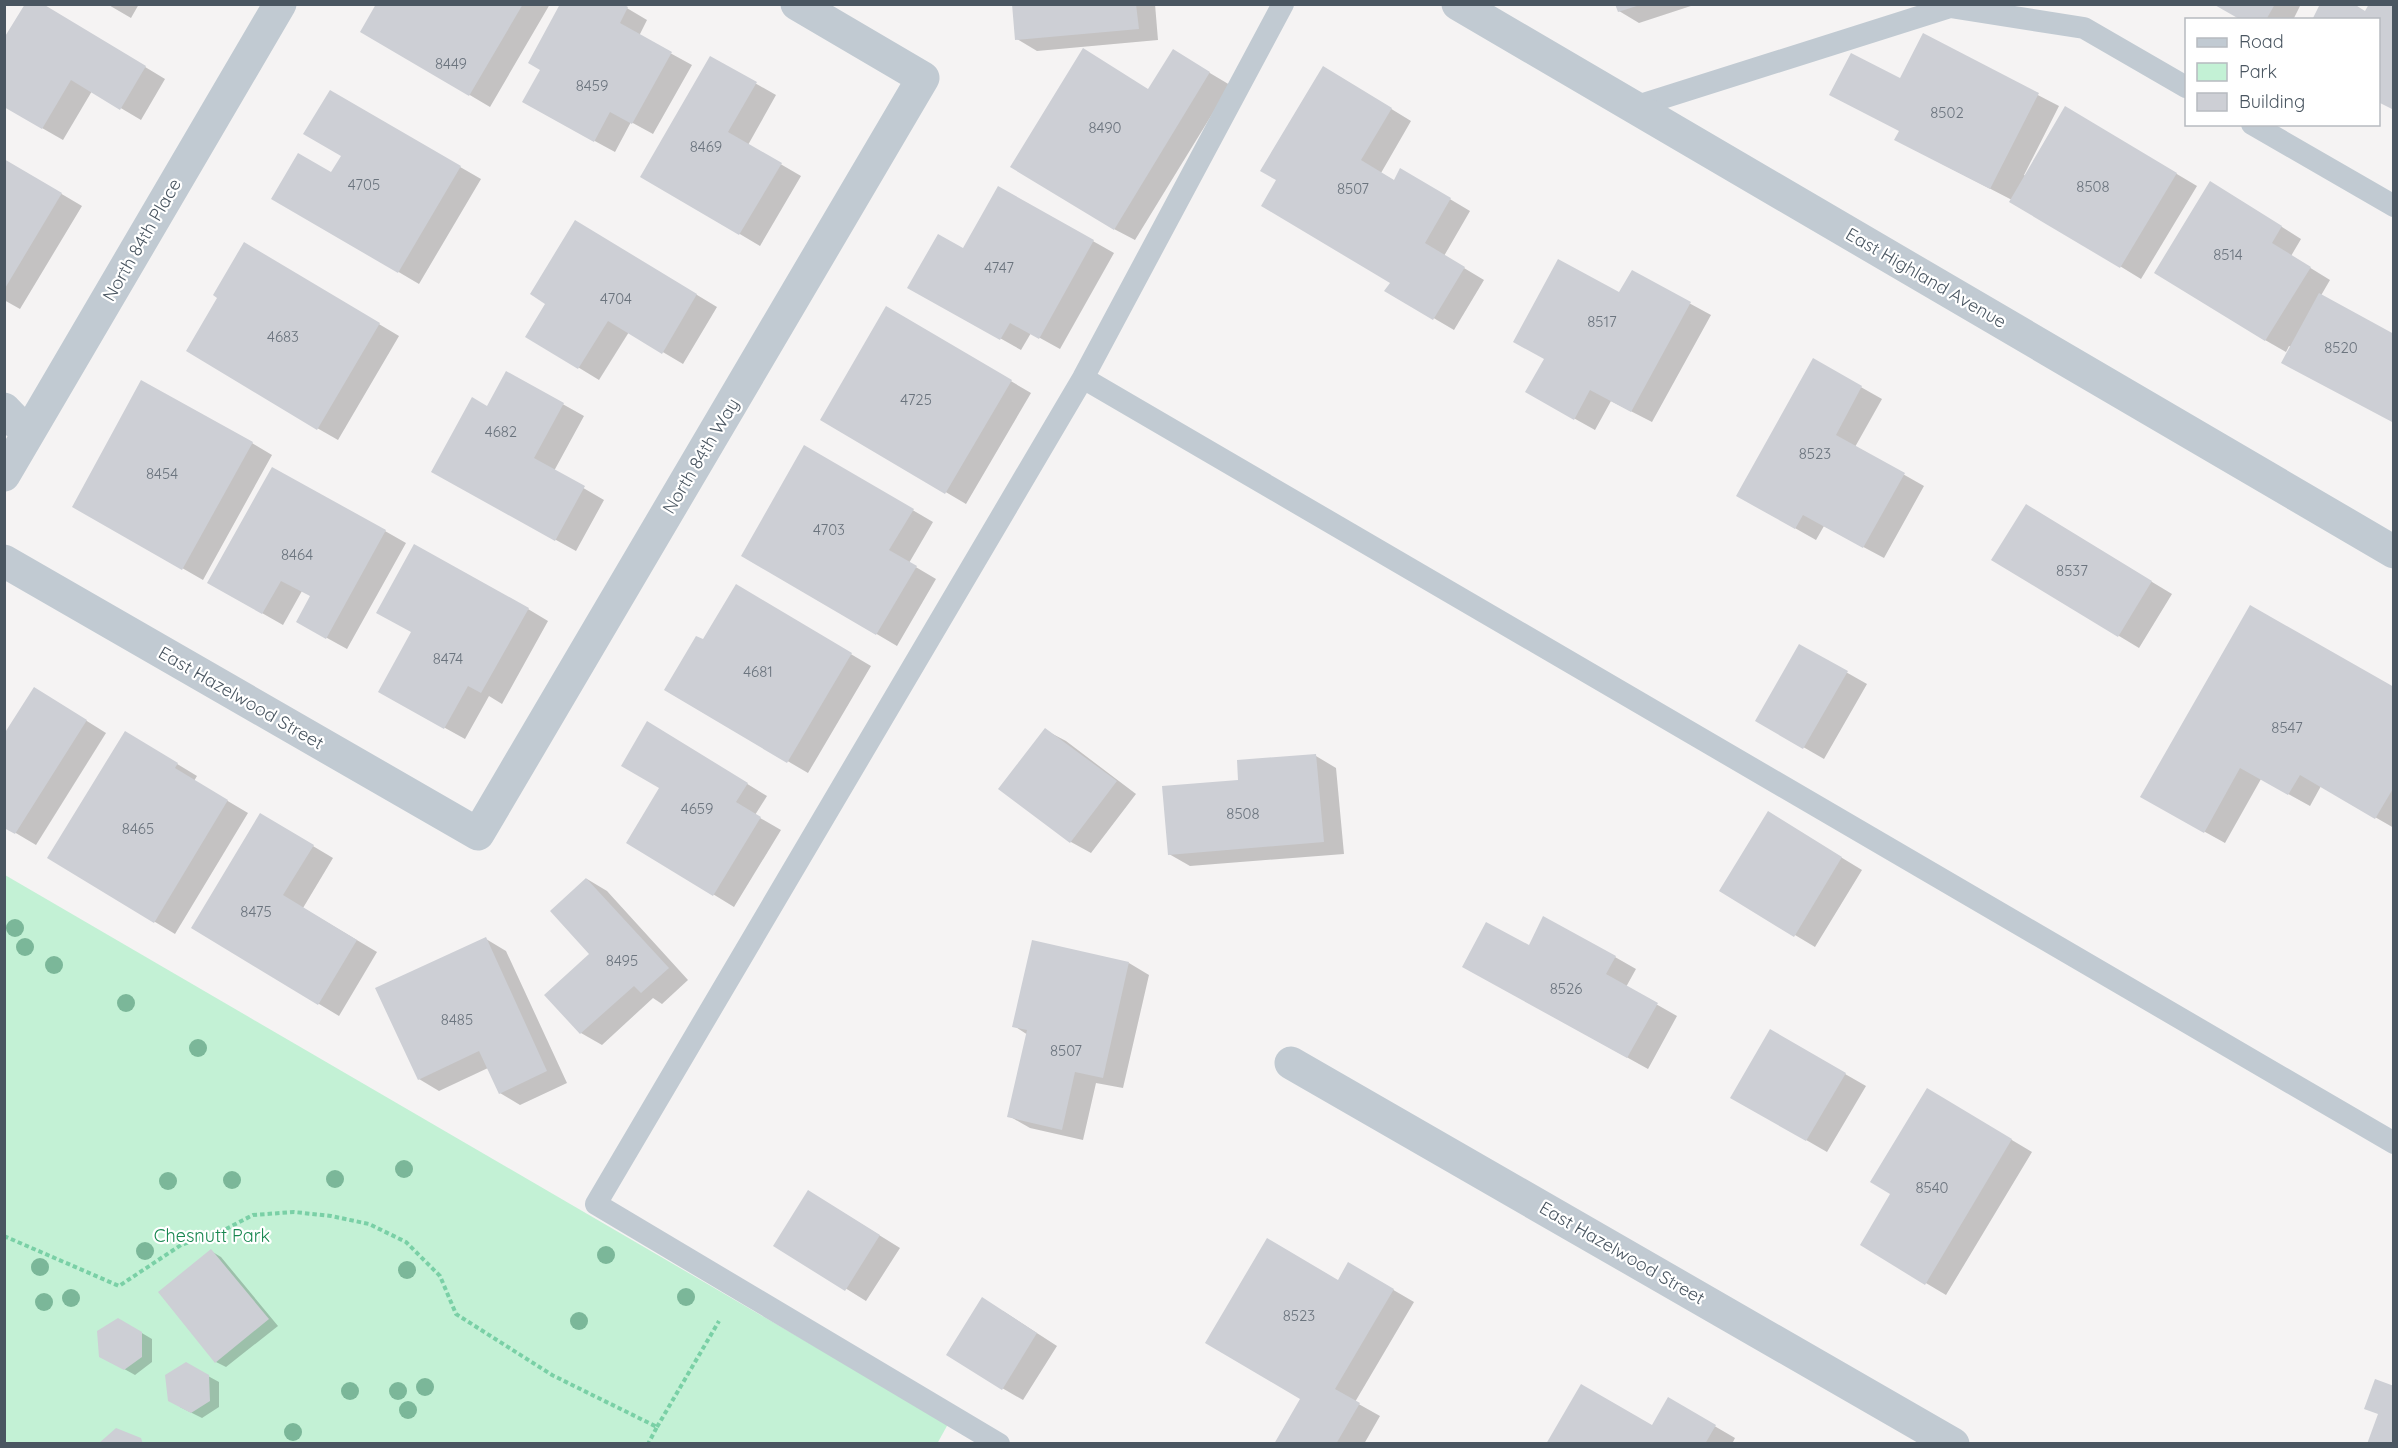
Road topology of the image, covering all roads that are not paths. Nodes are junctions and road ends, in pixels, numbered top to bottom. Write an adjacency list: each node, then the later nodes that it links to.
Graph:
1 (280, 4): 11 (street, North 84th Place)
2 (797, 4): 15 (street, North 84th Way)
3 (1283, 4): 9 (lane)
4 (1458, 4): 6 (street, East Highland Avenue)
5 (2185, 86): 6 (lane)
6 (1634, 107): 13 (street, East Highland Avenue)
7 (2255, 126): 8 (lane)
8 (2394, 206)
9 (1083, 378): 17 (lane); 18 (lane)
10 (4, 409): 11 (street)
11 (16, 434): 12 (street, North 84th Place)
12 (4, 475)
13 (2394, 552)
14 (4, 561): 15 (street, East Hazelwood Street)
15 (478, 834)
16 (1291, 1063): 19 (street, East Hazelwood Street)
17 (2394, 1143)
18 (999, 1443)
19 (1953, 1443)

